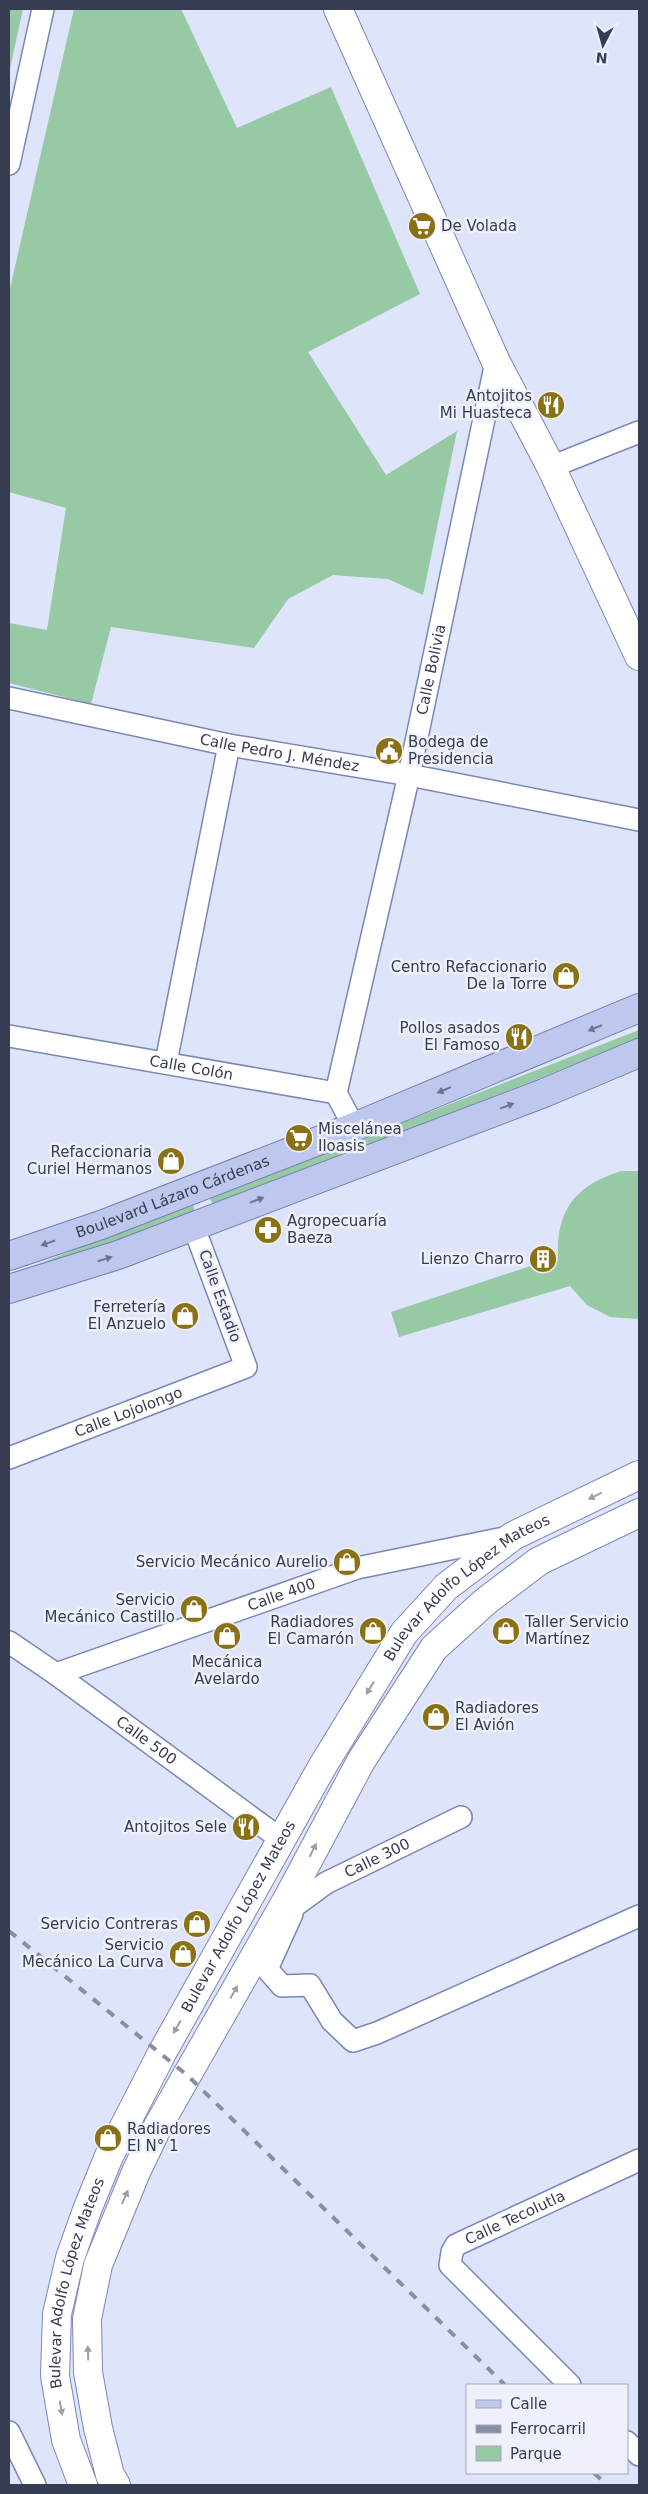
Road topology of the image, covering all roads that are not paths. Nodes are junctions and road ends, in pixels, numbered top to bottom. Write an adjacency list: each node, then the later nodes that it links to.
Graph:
1 (43, 9): 3 (street)
2 (338, 9): 4 (main road)
3 (9, 164)
4 (496, 362): 6 (main road); 10 (street, Calle Bolivia)
5 (639, 432): 6 (street)
6 (551, 467): 7 (main road)
7 (639, 656)
8 (9, 698): 9 (street, Calle Pedro J. Méndez)
9 (230, 745): 10 (street, Calle Pedro J. Méndez); 15 (street)
10 (410, 774): 11 (street, Calle Pedro J. Méndez); 16 (street, Calle Bolivia)
11 (639, 820)
12 (639, 1008): 17 (main road, Boulevard Lázaro Cárdenas, one-way to 17)
13 (9, 1036): 15 (street, Calle Colón)
14 (639, 1053): 18 (main road, one-way to 14)
15 (166, 1062): 16 (street, Calle Colón)
16 (336, 1093): 17 (street)
17 (354, 1127): 19 (main road, Boulevard Lázaro Cárdenas, one-way to 19)
18 (193, 1225): 20 (main road, one-way to 18); 21 (street, Calle Estadio)
19 (9, 1256)
20 (9, 1289)
21 (246, 1367): 22 (street, Calle Lojolongo)
22 (9, 1458)
23 (639, 1475): 25 (main road, Bulevar Adolfo López Mateos, one-way to 25)
24 (639, 1513): 30 (main road, Bulevar Adolfo López Mateos, one-way to 24)
25 (513, 1536): 27 (street, Calle 400); 29 (main road, Bulevar Adolfo López Mateos, one-way to 29)
26 (9, 1642): 27 (street, Calle 500)
27 (56, 1674): 29 (street, Calle 500)
28 (461, 1817): 30 (street, Calle 300)
29 (282, 1840): 38 (main road, Bulevar Adolfo López Mateos, one-way to 38)
30 (292, 1901): 31 (street); 39 (main road, Bulevar Adolfo López Mateos, one-way to 30)
31 (639, 1916)
32 (639, 2160): 33 (street, Calle Tecolutla)
33 (569, 2384)
34 (9, 2432): 37 (street)
35 (628, 2443): 36 (street)
36 (639, 2455)
37 (35, 2485)
38 (83, 2485)
39 (116, 2485)

